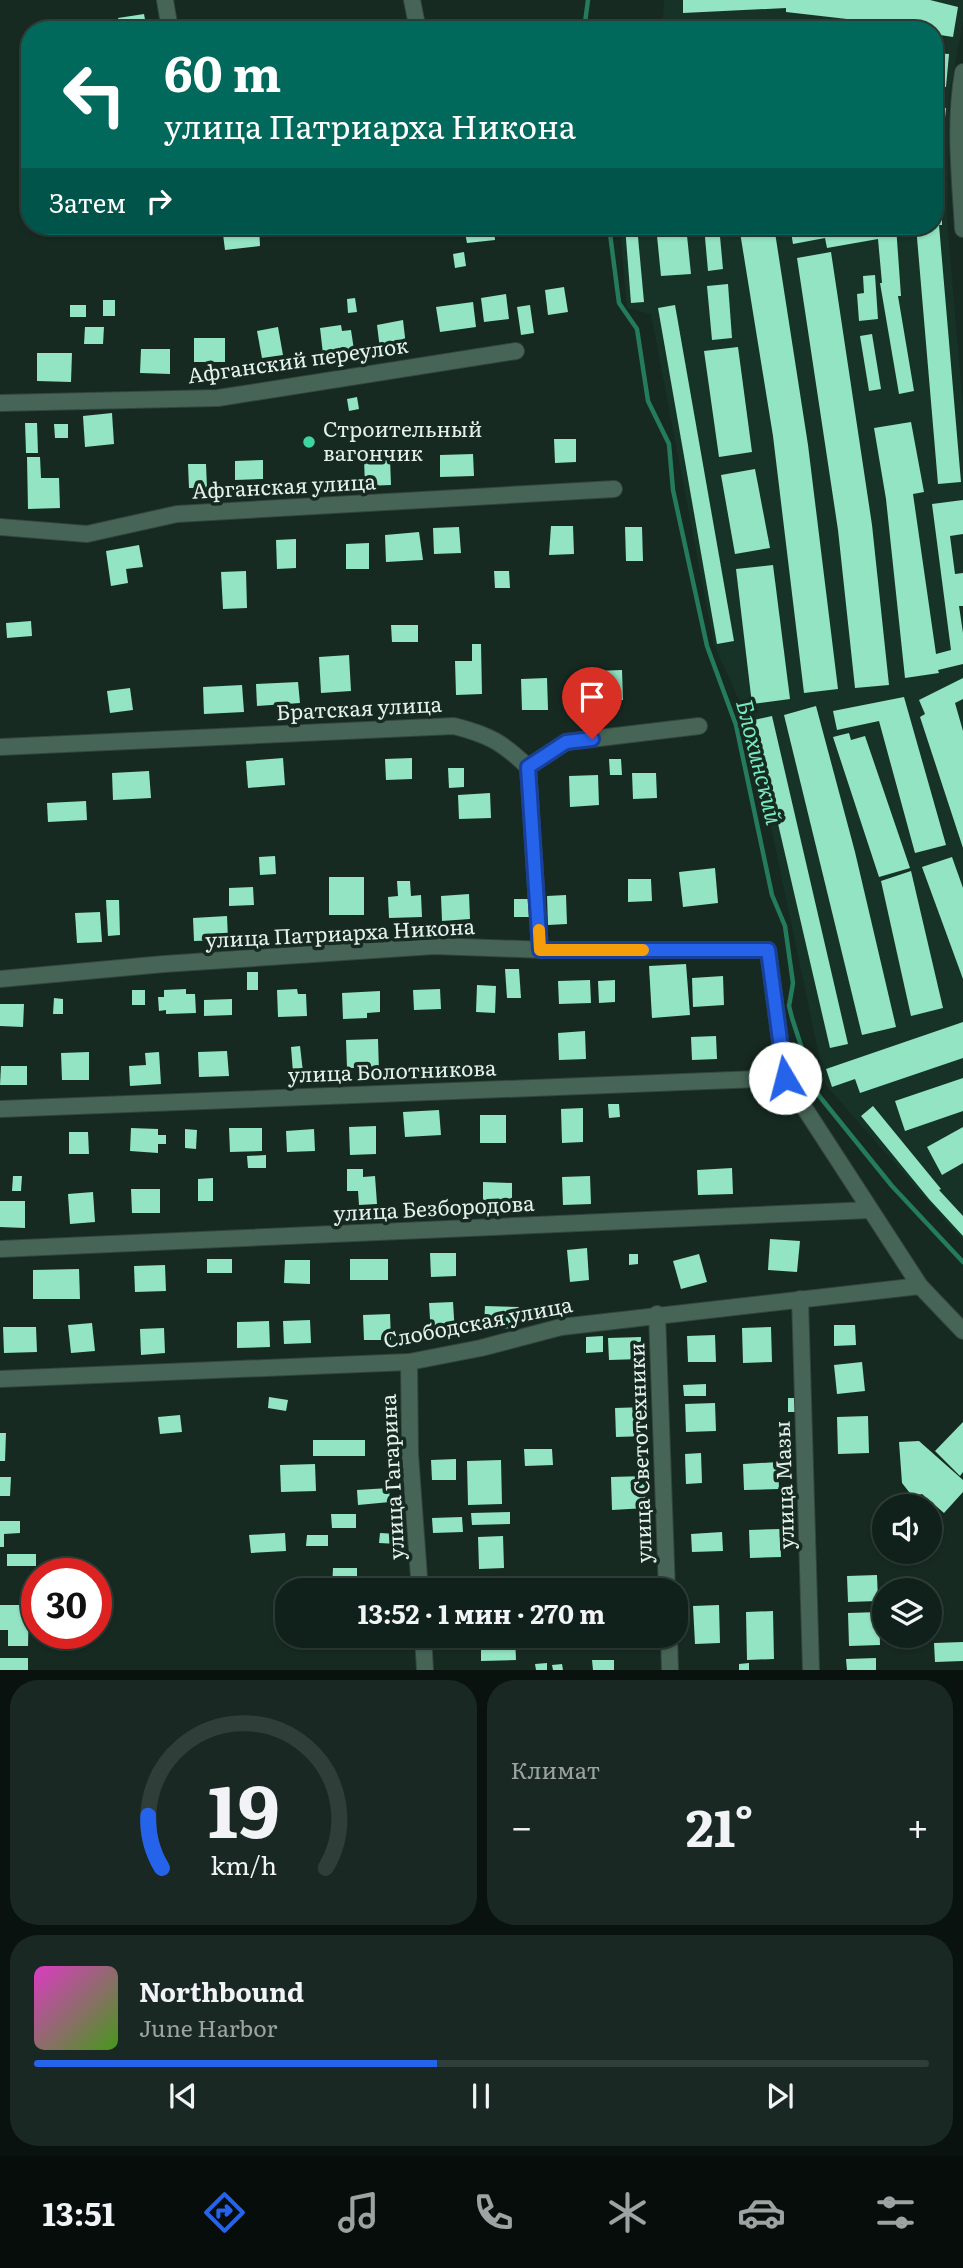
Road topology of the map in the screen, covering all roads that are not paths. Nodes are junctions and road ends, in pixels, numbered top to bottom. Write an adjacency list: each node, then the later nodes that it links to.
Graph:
1 (166, 0): 3 (street)
2 (412, 0): 4 (street)
3 (169, 21)
4 (416, 21)
5 (963, 72): 6 (street)
6 (963, 229)
7 (516, 351): 8 (street, Афганский переулок)
8 (0, 403)
9 (614, 489): 10 (street, Афганская улица)
10 (0, 527)
11 (699, 726): 13 (street)
12 (0, 747): 13 (street, Братская улица)
13 (528, 767): 14 (street)
14 (540, 950): 15 (street, улица Патриарха Никона); 16 (street, улица Патриарха Никона)
15 (0, 979)
16 (785, 1078): 17 (street, улица Болотникова); 18 (street)
17 (0, 1109)
18 (870, 1210): 19 (street, улица Безбородова); 20 (street)
19 (0, 1249)
20 (920, 1286): 21 (street, Слободская улица); 23 (street)
21 (800, 1299): 22 (street, Слободская улица); 32 (street, улица Мазы)
22 (657, 1314): 24 (street, Слободская улица); 27 (street, улица Светотехники)
23 (963, 1331)
24 (409, 1362): 25 (street, Слободская улица); 26 (street, улица Гагарина)
25 (0, 1379)
26 (419, 1578)
27 (667, 1578)
28 (424, 1648): 30 (street)
29 (669, 1648): 31 (street)
30 (425, 1670)
31 (670, 1670)
32 (811, 1670)

